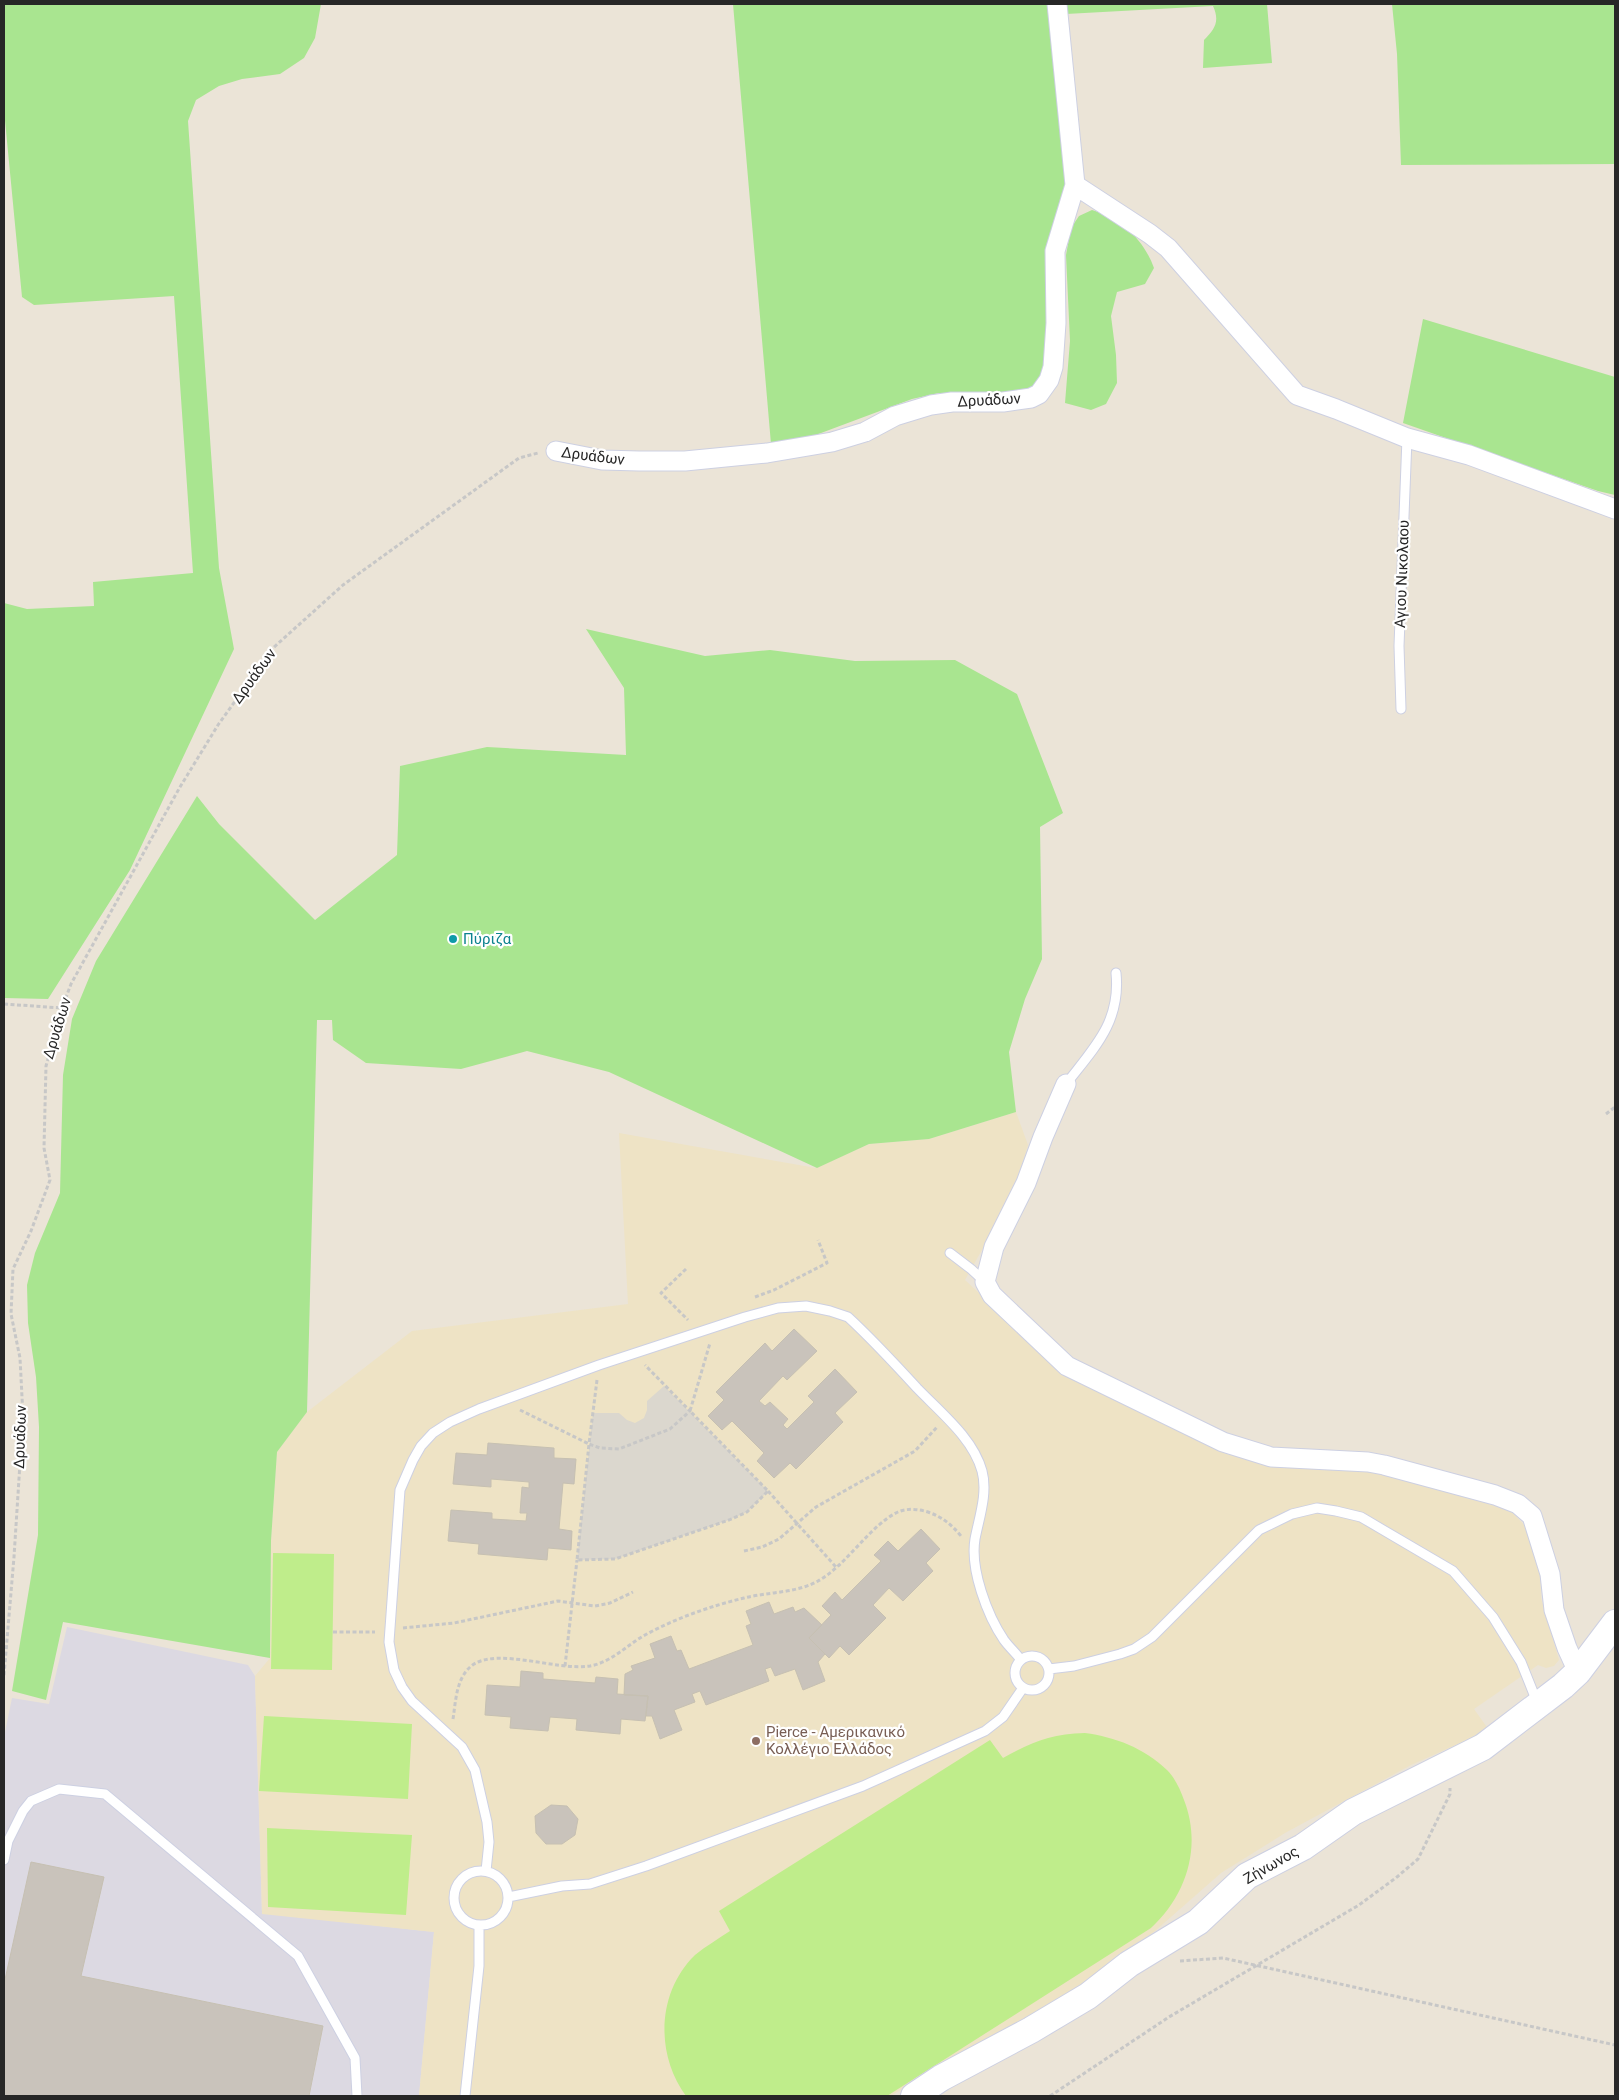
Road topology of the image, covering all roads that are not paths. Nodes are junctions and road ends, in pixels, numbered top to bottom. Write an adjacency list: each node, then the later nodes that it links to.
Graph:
1 (1057, 4): 2 (street)
2 (1075, 185): 3 (street); 4 (street, Δρυάδων)
3 (1407, 438): 5 (street); 6 (lane, Αγιου Νικολαου)
4 (556, 451)
5 (1615, 509)
6 (1401, 710)
7 (1116, 973): 8 (lane)
8 (1066, 1084): 10 (street)
9 (950, 1254): 10 (lane)
10 (985, 1282): 14 (street)
11 (1615, 1623): 14 (street, Ζήνωνος)
12 (1021, 1660): 13 (lane); 15 (lane); 18 (lane)
13 (1049, 1669): 15 (lane); 16 (lane)
14 (1578, 1672): 16 (street, Ζήνωνος)
15 (1023, 1688): 19 (lane)
16 (1538, 1704): 23 (street, Ζήνωνος)
17 (4, 1860): 21 (lane)
18 (486, 1872): 19 (lane); 20 (lane)
19 (508, 1897): 20 (lane)
20 (479, 1925): 22 (lane)
21 (357, 2096)
22 (465, 2096)
23 (914, 2096)

